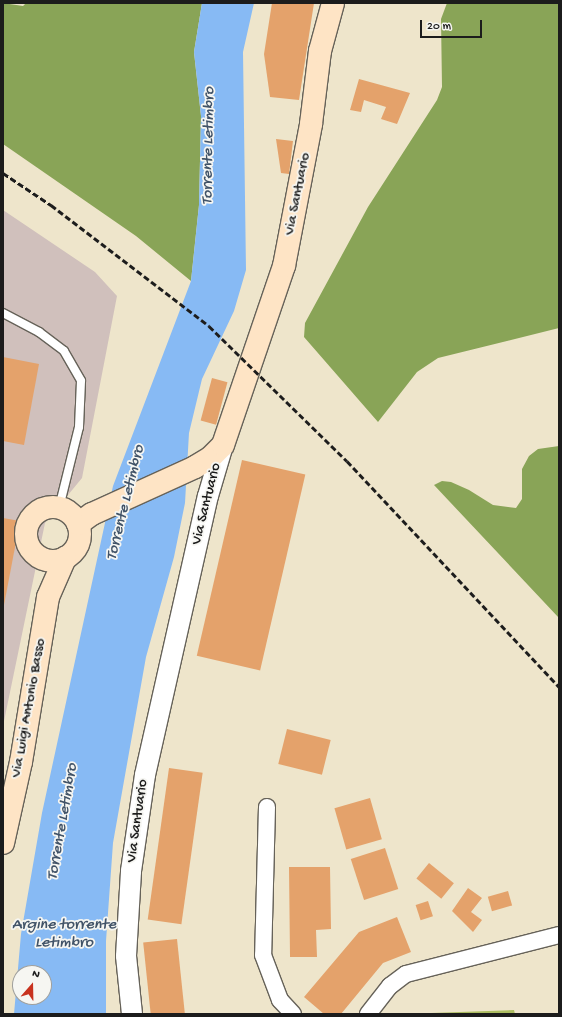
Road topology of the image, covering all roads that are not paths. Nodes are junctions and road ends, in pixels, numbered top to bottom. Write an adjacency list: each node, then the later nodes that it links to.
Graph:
1 (333, 3): 3 (main road, Via Santuario)
2 (3, 313): 4 (lane)
3 (223, 445): 5 (main road); 12 (street, Via Santuario)
4 (59, 508): 5 (main road); 6 (main road, Via Luigi Antonio Basso)
5 (78, 524): 7 (main road, Via Luigi Antonio Basso)
6 (37, 556): 7 (main road); 8 (main road, Via Luigi Antonio Basso)
7 (65, 558): 8 (main road, Via Luigi Antonio Basso)
8 (48, 597): 10 (main road, Via Luigi Antonio Basso)
9 (267, 807): 13 (street)
10 (3, 843)
11 (559, 934): 14 (street)
12 (132, 1014)
13 (293, 1014)
14 (368, 1014)

